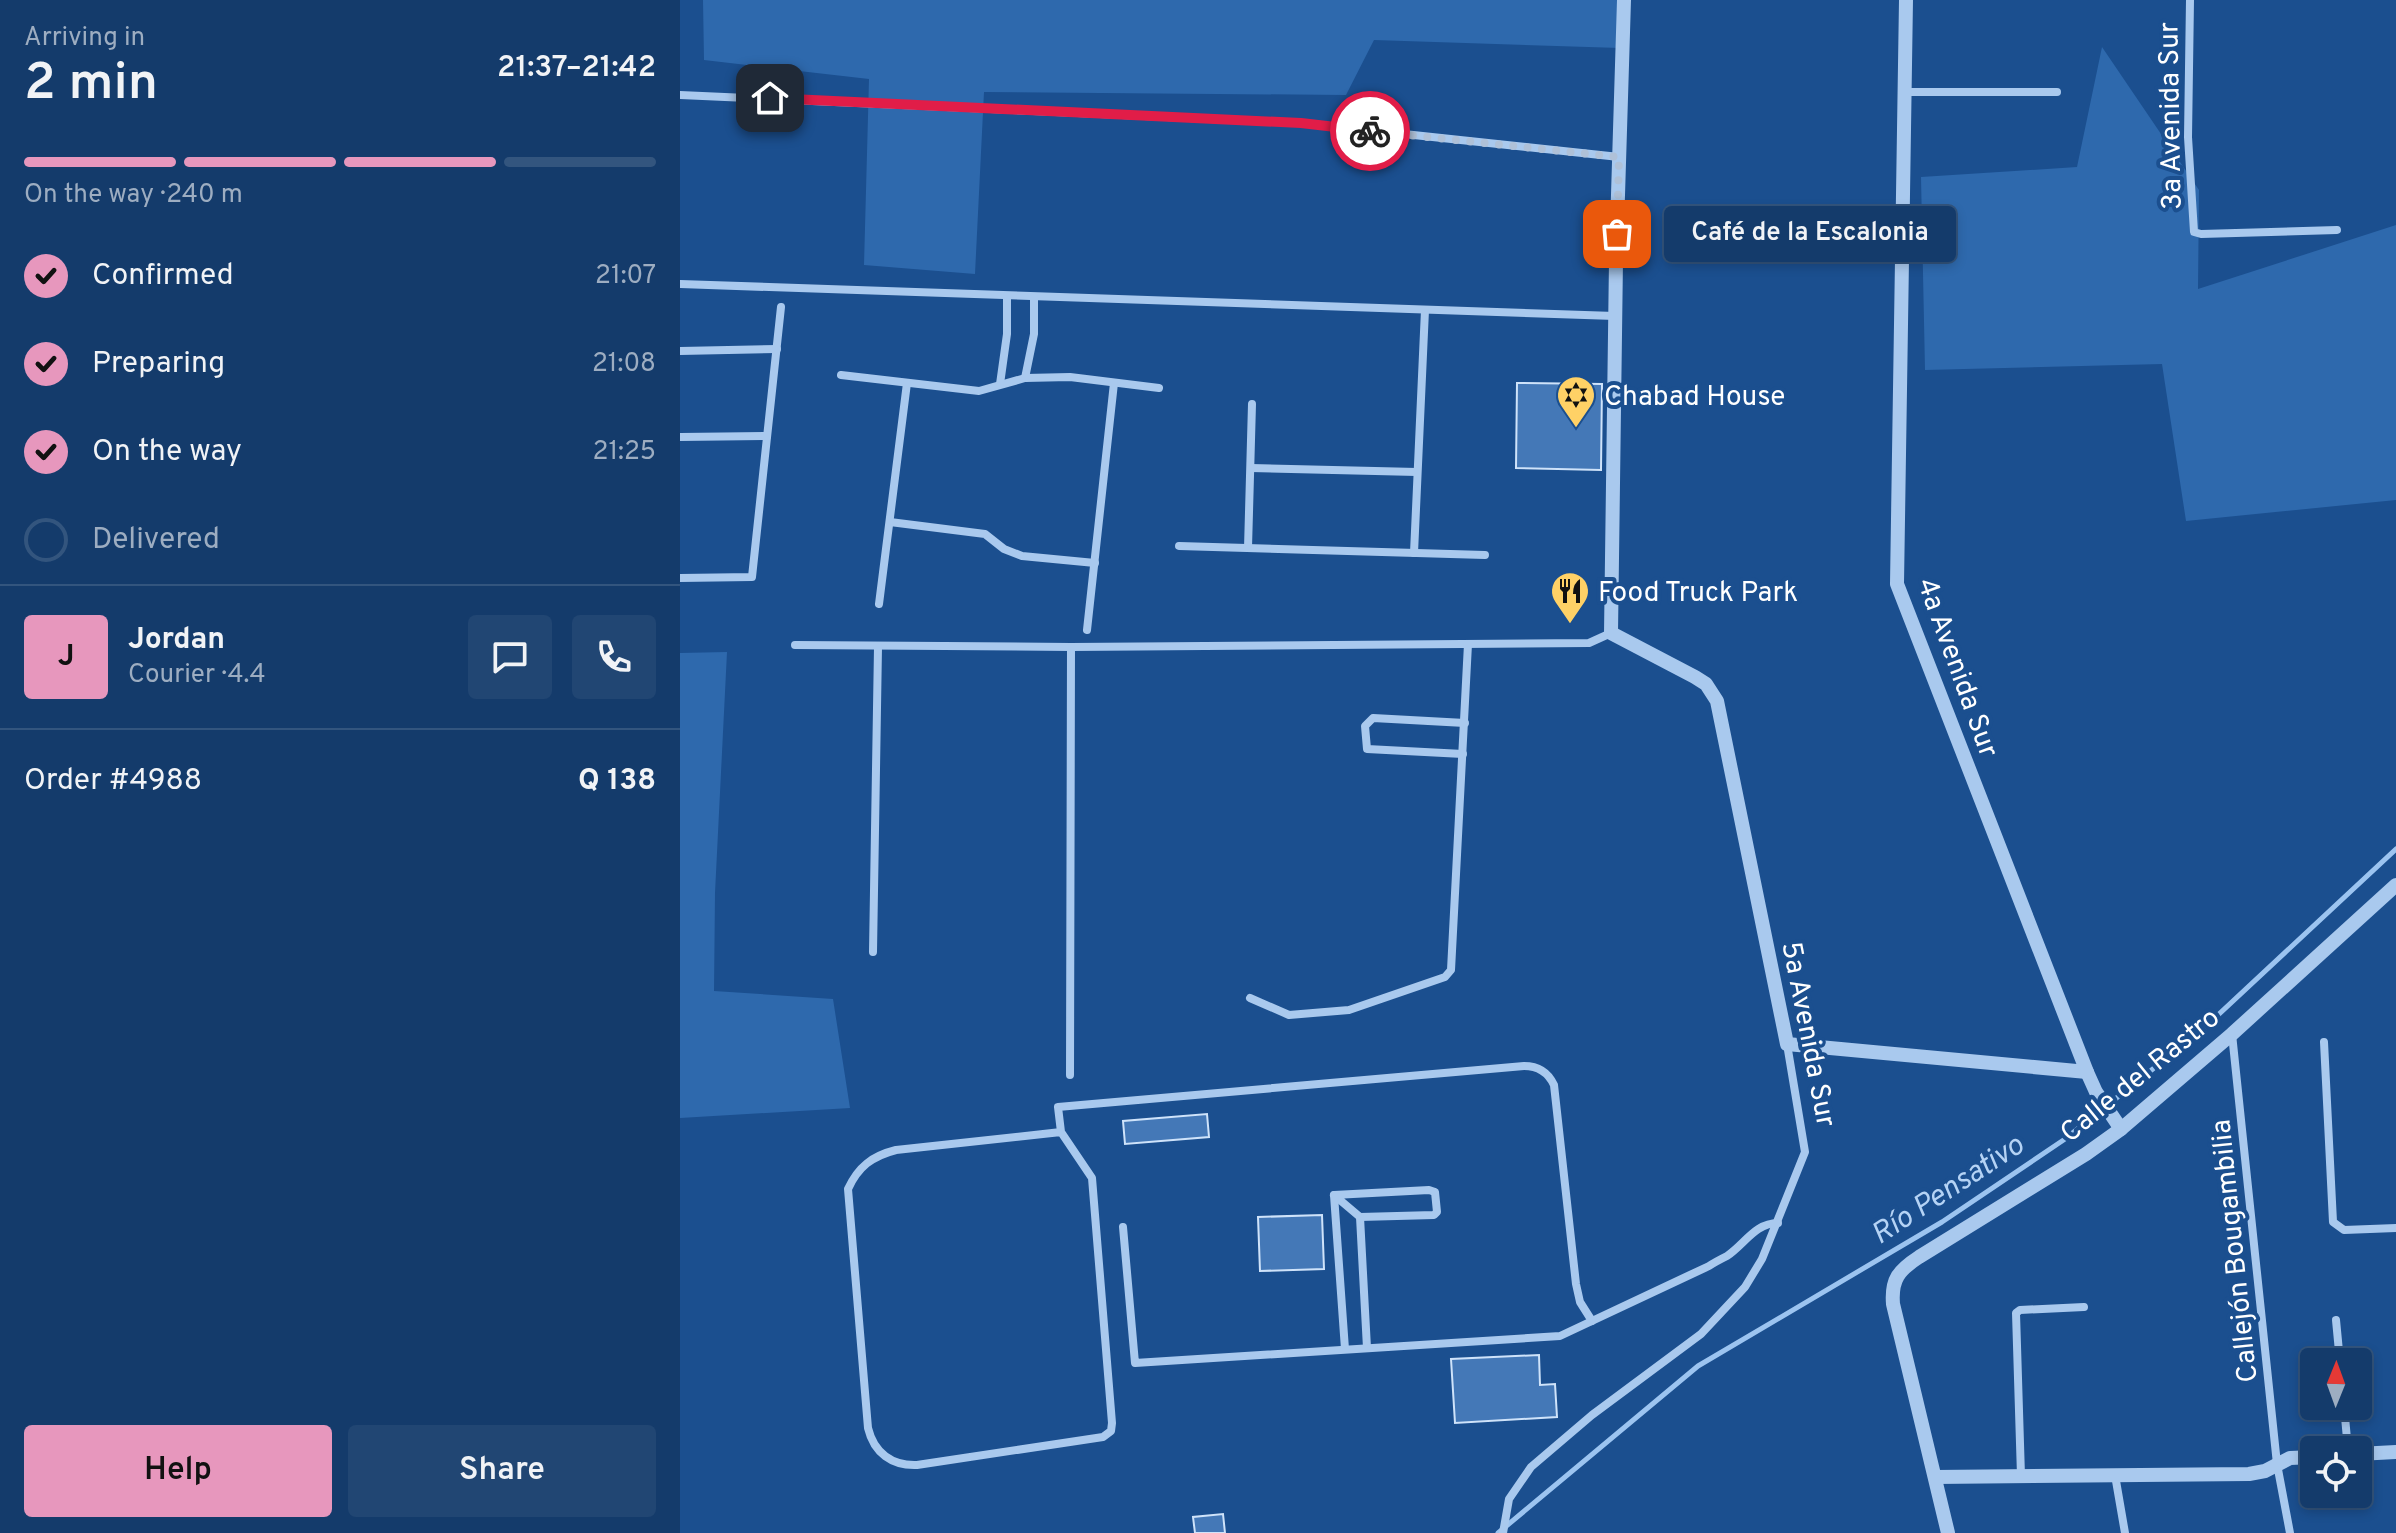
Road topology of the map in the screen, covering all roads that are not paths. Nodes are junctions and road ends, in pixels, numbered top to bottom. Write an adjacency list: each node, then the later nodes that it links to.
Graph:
1 (1624, 0): 7 (street)
2 (1906, 0): 4 (street, 4a Avenida Sur)
3 (2190, 0): 8 (street, 3a Avenida Sur)
4 (1904, 92): 5 (street); 50 (street, 4a Avenida Sur)
5 (2057, 92)
6 (680, 95): 7 (street)
7 (1619, 157): 14 (street)
8 (2337, 230)
9 (680, 284): 10 (street)
10 (1007, 296): 11 (street); 21 (street)
11 (1034, 297): 13 (street); 18 (street)
12 (781, 307): 15 (street)
13 (1425, 310): 14 (street); 27 (street)
14 (1615, 316): 37 (street)
15 (777, 349): 16 (street); 24 (street)
16 (680, 351)
17 (841, 375): 19 (street)
18 (1025, 378): 20 (street); 21 (street)
19 (907, 383): 21 (street); 28 (street)
20 (1114, 383): 22 (street); 33 (street)
21 (1000, 384)
22 (1159, 388)
23 (1252, 404): 26 (street)
24 (767, 436): 25 (street); 34 (street)
25 (680, 437)
26 (1251, 468): 27 (street); 30 (street)
27 (1417, 472): 31 (street)
28 (890, 522): 33 (street); 35 (street)
29 (1179, 546): 30 (street)
30 (1248, 548): 31 (street)
31 (1414, 553): 32 (street)
32 (1485, 555)
33 (1095, 563): 36 (street)
34 (680, 578)
35 (879, 604)
36 (1087, 630)
37 (1611, 633): 38 (street); 49 (street, 5a Avenida Sur)
38 (1468, 644): 41 (street); 42 (street)
39 (795, 645): 40 (street)
40 (878, 647): 41 (street); 45 (street)
41 (1071, 647): 51 (street)
42 (1465, 723): 43 (street); 43 (street)
43 (1463, 754): 46 (street)
44 (2396, 885): 47 (street, Calle del Rastro)
45 (873, 952)
46 (1250, 998)
47 (2232, 1034): 52 (street, Calle del Rastro); 68 (street, Callejón Bougambilia)
48 (2324, 1042): 58 (street)
49 (1787, 1044): 50 (street); 56 (street, 5a Avenida Sur)
50 (2084, 1065): 52 (street, 4a Avenida Sur)
51 (1070, 1075)
52 (2117, 1124): 71 (street, Calle del Rastro)
53 (1061, 1132): 53 (street); 61 (street)
54 (1334, 1195): 55 (street); 55 (street); 64 (street)
55 (1360, 1217): 62 (street)
56 (1778, 1223): 61 (street); 72 (street, 5a Avenida Sur)
57 (1123, 1227): 64 (street)
58 (2396, 1228)
59 (2084, 1307): 70 (street)
60 (2336, 1320): 63 (street)
61 (1592, 1321): 62 (street)
62 (1367, 1348): 64 (street)
63 (2339, 1348)
64 (1345, 1349)
65 (2396, 1452): 66 (street)
66 (2372, 1453)
67 (2300, 1458): 68 (street)
68 (2277, 1464): 69 (street); 75 (street, Callejón Bougambilia)
69 (2115, 1475): 70 (street); 74 (street)
70 (2021, 1476): 71 (street)
71 (1935, 1477): 73 (street)
72 (1503, 1533)
73 (1948, 1533)
74 (2125, 1533)
75 (2290, 1533)

